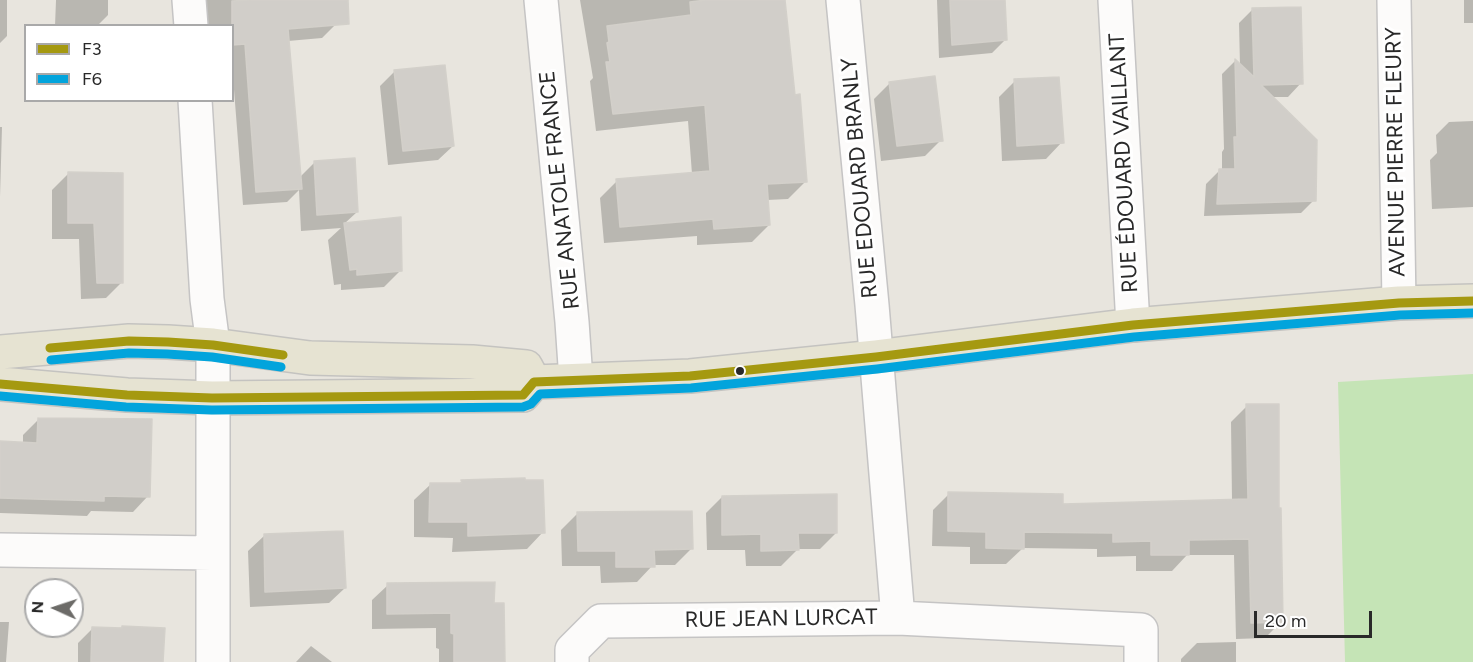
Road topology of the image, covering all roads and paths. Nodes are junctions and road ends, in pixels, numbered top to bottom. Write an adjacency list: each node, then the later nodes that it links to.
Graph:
1 (189, 0): 6 (street)
2 (541, 0): 14 (street, RUE ANATOLE FRANCE)
3 (843, 0): 13 (street, RUE EDOUARD BRANLY)
4 (1115, 0): 10 (street, RUE ÉDOUARD VAILLANT)
5 (1394, 0): 9 (street, AVENUE PIERRE FLEURY)
6 (191, 24)
7 (195, 102): 11 (street)
8 (1473, 301): 9 (main road)
9 (1399, 303): 10 (main road)
10 (1133, 325): 13 (main road)
11 (213, 345): 12 (main road); 15 (main road); 17 (street)
12 (0, 352)
13 (876, 357): 14 (main road); 20 (street, RUE JEAN LURCAT)
14 (576, 380): 15 (main road)
15 (534, 382): 17 (main road)
16 (0, 384): 17 (main road)
17 (212, 398): 19 (street)
18 (0, 550): 19 (street)
19 (212, 553): 21 (street)
20 (898, 618): 22 (street, RUE JEAN LURCAT); 23 (street)
21 (213, 662)
22 (572, 662)
23 (1141, 662)

